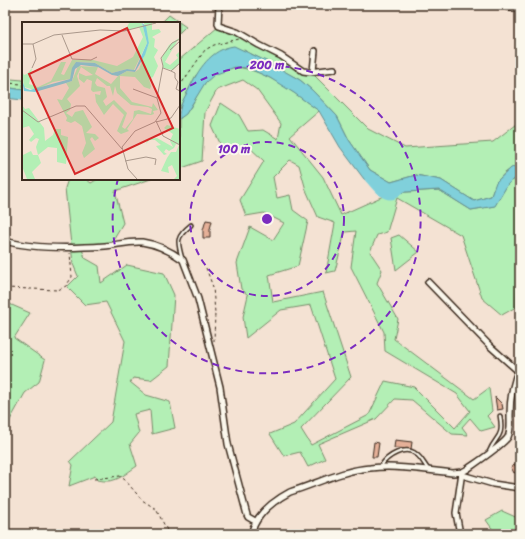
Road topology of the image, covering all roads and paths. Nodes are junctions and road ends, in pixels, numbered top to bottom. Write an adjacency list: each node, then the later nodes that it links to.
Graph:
1 (220, 5): 4 (street)
2 (501, 5): 3 (street)
3 (520, 10)
4 (246, 37): 7 (street); 10 (path)
5 (315, 51): 7 (street)
6 (334, 69): 7 (street)
7 (313, 71)
8 (5, 83): 9 (path)
9 (22, 84)
10 (180, 86)
11 (190, 226): 14 (lane)
12 (5, 241): 13 (street)
13 (69, 247): 14 (street); 17 (path)
14 (183, 260): 18 (street)
15 (206, 268): 18 (path)
16 (428, 282): 19 (street)
17 (5, 288)
18 (212, 355): 27 (street)
19 (519, 369): 21 (street)
20 (500, 416): 21 (lane)
21 (489, 452): 24 (street)
22 (380, 467): 23 (street); 23 (lane); 27 (street)
23 (430, 471): 24 (street)
24 (462, 474): 26 (street); 30 (street)
25 (94, 479): 28 (path)
26 (520, 488)
27 (256, 521): 29 (street)
28 (169, 534)
29 (251, 534)
30 (460, 534)

